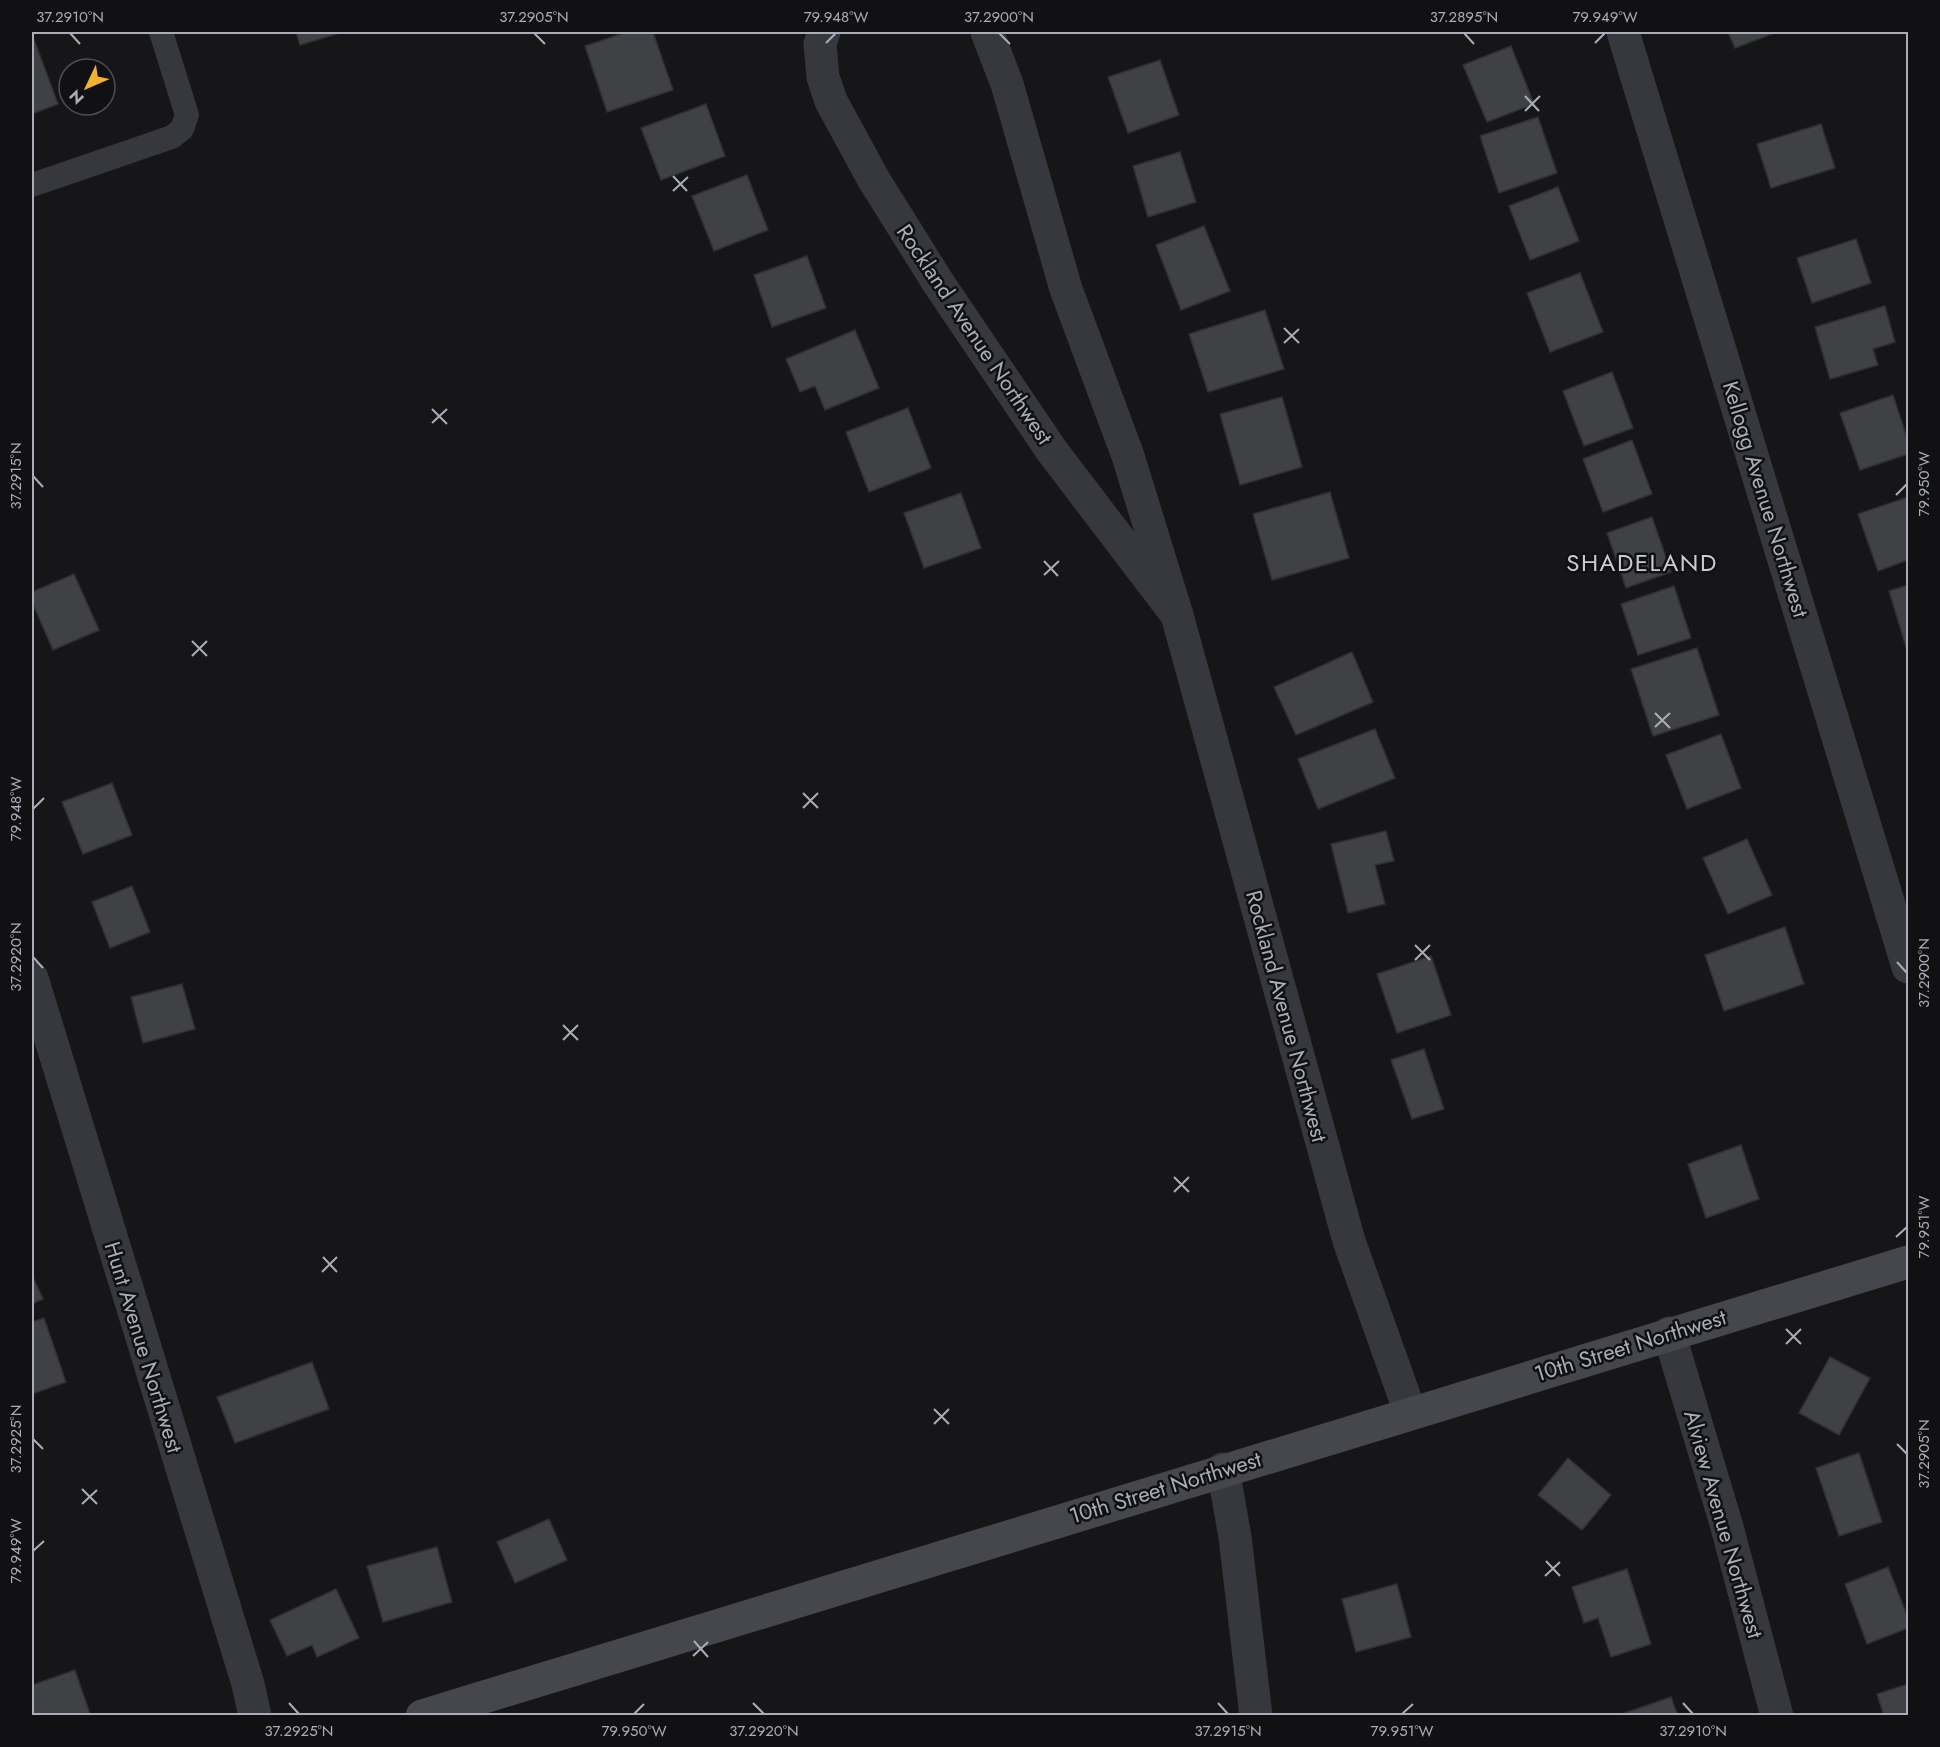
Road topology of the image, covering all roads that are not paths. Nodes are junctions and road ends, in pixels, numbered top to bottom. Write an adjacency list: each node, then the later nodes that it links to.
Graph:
1 (160, 32): 5 (lane)
2 (824, 32): 6 (street, Rockland Avenue Northwest)
3 (987, 32): 6 (street, Rockland Avenue Northwest)
4 (1623, 32): 7 (street, Kellogg Avenue Northwest)
5 (32, 185)
6 (1177, 615): 11 (street, Rockland Avenue Northwest)
7 (1908, 967)
8 (32, 978): 13 (street, Hunt Avenue Northwest)
9 (1908, 1262): 10 (main road, 10th Street Northwest)
10 (1669, 1333): 11 (main road, 10th Street Northwest); 16 (street, Alview Avenue Northwest)
11 (1410, 1412): 12 (main road, 10th Street Northwest)
12 (1223, 1469): 14 (main road, 10th Street Northwest); 15 (street)
13 (255, 1716)
14 (422, 1716)
15 (1256, 1716)
16 (1777, 1716)

